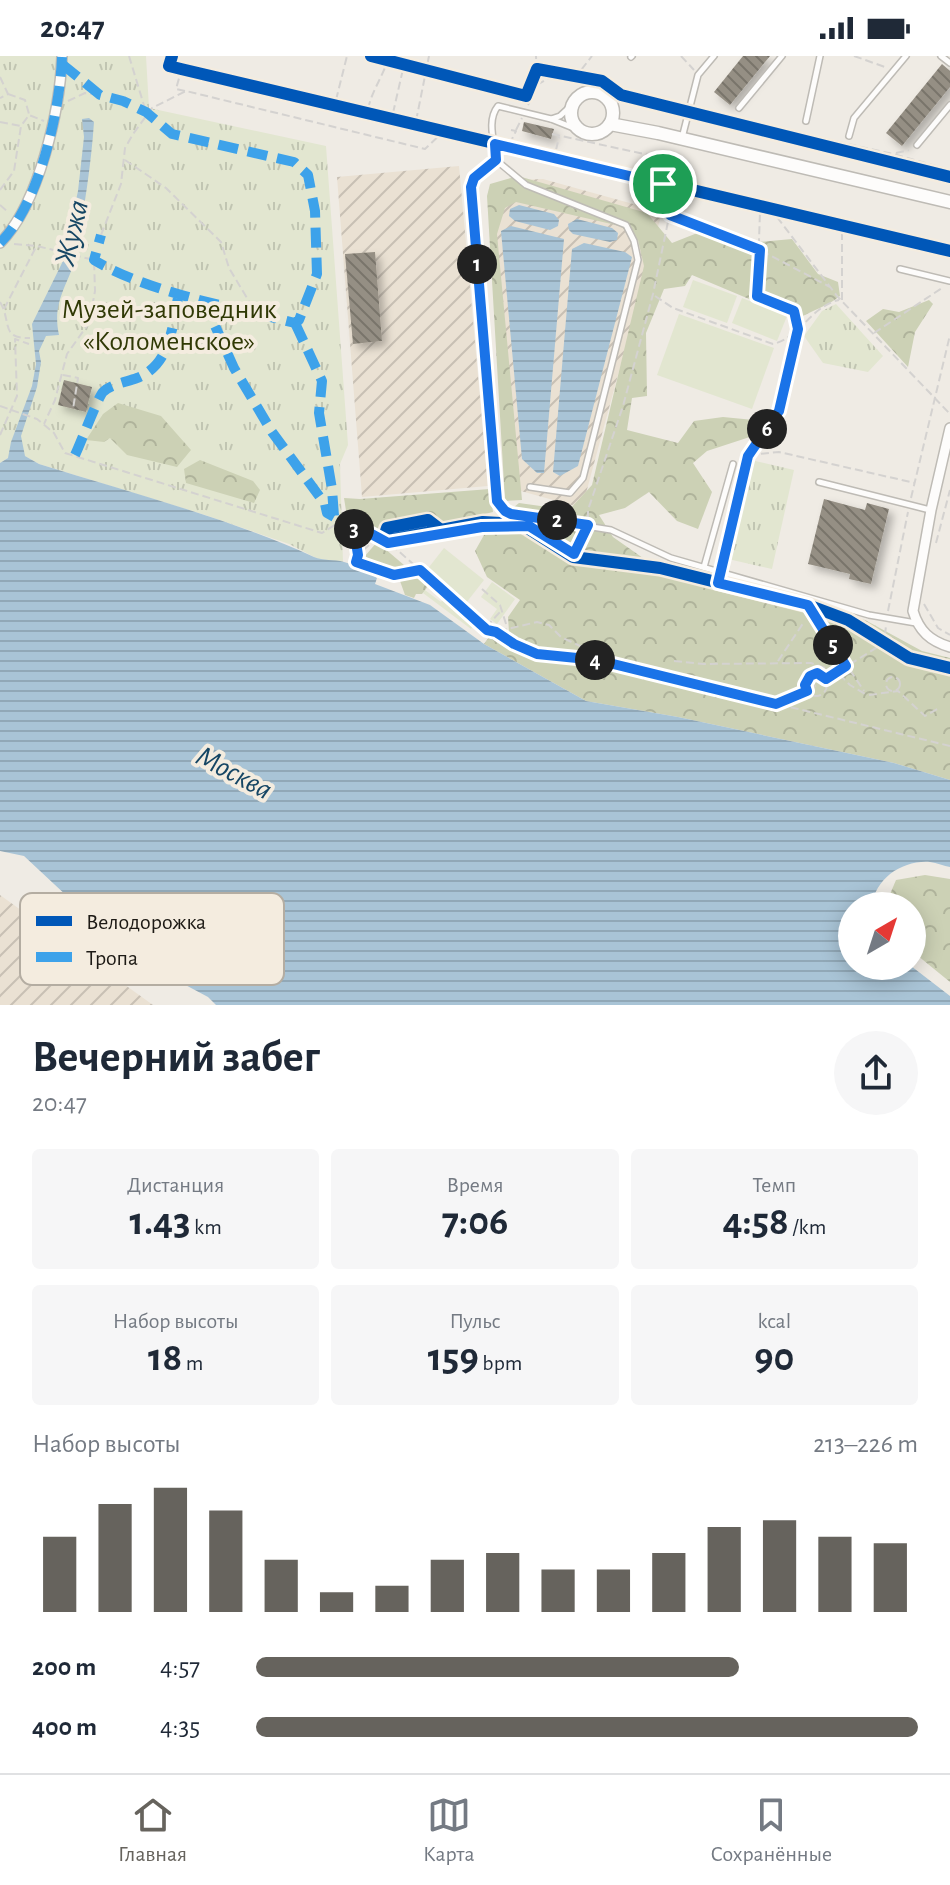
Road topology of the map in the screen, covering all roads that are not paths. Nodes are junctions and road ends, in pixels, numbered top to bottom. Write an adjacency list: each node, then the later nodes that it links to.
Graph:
1 (62, 56): 22 (street)
2 (714, 56): 18 (lane)
3 (782, 56): 10 (lane)
4 (820, 56): 13 (lane)
5 (906, 56): 17 (lane)
6 (941, 56): 7 (lane)
7 (950, 63)
8 (573, 104): 11 (street); 12 (lane); 16 (street)
9 (950, 105): 19 (lane)
10 (739, 108)
11 (613, 109): 14 (street); 15 (street)
12 (551, 119): 16 (lane); 20 (lane)
13 (806, 121)
14 (610, 124): 15 (street); 16 (street)
15 (641, 129): 18 (street)
16 (581, 131)
17 (849, 136)
18 (682, 139): 21 (street)
19 (917, 145)
20 (496, 160): 29 (lane); 31 (lane)
21 (950, 202)
22 (0, 243)
23 (900, 269): 24 (lane)
24 (950, 282)
25 (950, 428): 26 (street)
26 (947, 457): 30 (street)
27 (733, 464): 31 (lane)
28 (819, 482): 30 (lane)
29 (530, 487)
30 (931, 510): 32 (street)
31 (704, 567): 32 (lane)
32 (917, 623): 33 (street)
33 (950, 647)

